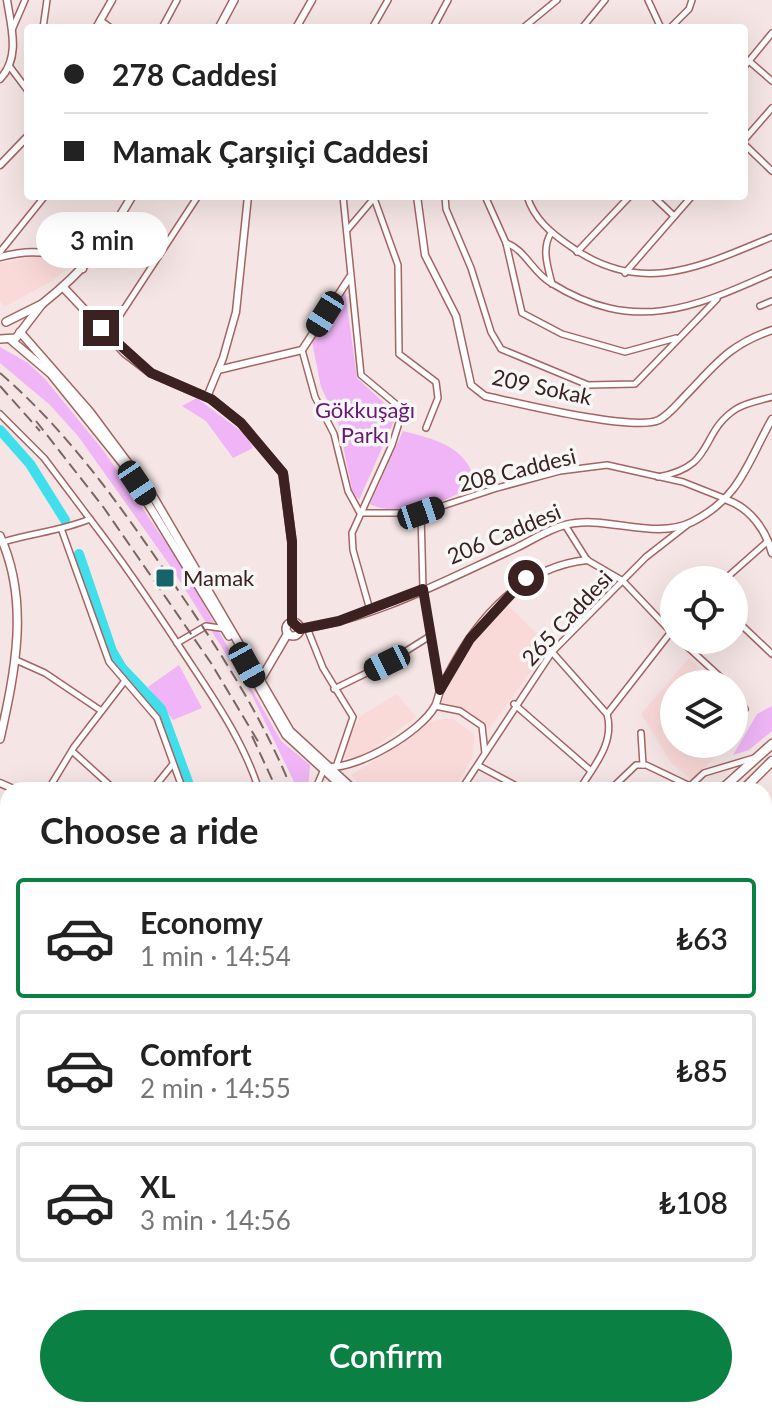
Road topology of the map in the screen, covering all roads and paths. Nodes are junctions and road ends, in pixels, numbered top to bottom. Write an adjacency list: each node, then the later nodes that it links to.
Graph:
1 (7, 0): 27 (street)
2 (25, 0): 27 (street)
3 (47, 0): 15 (street)
4 (112, 0): 14 (street)
5 (177, 0): 18 (street)
6 (234, 0): 19 (main road)
7 (312, 0): 20 (street)
8 (388, 0): 21 (street)
9 (448, 0): 22 (street)
10 (557, 0): 23 (street)
11 (605, 0): 24 (street)
12 (648, 0): 25 (street)
13 (692, 0): 26 (street)
14 (100, 20): 16 (street); 17 (street)
15 (44, 24)
16 (98, 24)
17 (106, 24)
18 (164, 24)
19 (221, 24)
20 (298, 24)
21 (374, 24)
22 (435, 24)
23 (528, 24)
24 (585, 24)
25 (659, 24)
26 (674, 24)
27 (12, 31): 30 (street)
28 (772, 33): 29 (street)
29 (749, 61): 32 (street)
30 (10, 67): 31 (street); 33 (street)
31 (0, 79)
32 (772, 81)
33 (24, 86)
34 (772, 108): 35 (street)
35 (748, 137)
36 (24, 140): 38 (street)
37 (748, 146): 39 (street)
38 (1, 162)
39 (772, 171)
40 (42, 200): 60 (street)
41 (130, 200): 61 (main road)
42 (195, 200): 74 (street)
43 (248, 200): 78 (street)
44 (344, 200): 55 (street)
45 (372, 200): 55 (street)
46 (376, 200): 83 (street)
47 (418, 200): 72 (street, 209 Sokak)
48 (445, 200): 75 (street)
49 (487, 200): 58 (street)
50 (528, 200): 56 (street)
51 (626, 200): 59 (street)
52 (657, 200): 54 (street)
53 (688, 200): 54 (street)
54 (674, 216): 62 (street)
55 (348, 229): 64 (street)
56 (551, 233): 59 (street); 65 (street)
57 (772, 237): 62 (street)
58 (506, 243): 65 (street); 75 (street)
59 (577, 252): 62 (street)
60 (0, 254): 61 (street)
61 (84, 269): 66 (main road)
62 (624, 273)
63 (772, 273): 67 (street)
64 (350, 277): 77 (street); 86 (street)
65 (553, 285): 67 (street)
66 (63, 287): 69 (main road); 74 (main road)
67 (717, 299): 75 (street)
68 (772, 301): 70 (street)
69 (42, 304): 71 (main road); 73 (main road)
70 (760, 306)
71 (3, 323): 73 (main road); 76 (main road)
72 (772, 330)
73 (20, 331): 76 (main road); 102 (main road)
74 (107, 335): 79 (main road)
75 (677, 338)
76 (6, 340): 102 (main road)
77 (302, 350): 78 (street); 86 (street)
78 (218, 370): 79 (street)
79 (207, 397): 101 (main road)
80 (772, 397): 84 (street)
81 (0, 414): 88 (street)
82 (772, 419): 85 (street, 206 Caddesi)
83 (426, 428)
84 (653, 478): 85 (street, 208 Caddesi); 87 (street, 208 Caddesi)
85 (727, 500): 89 (street, 206 Caddesi); 93 (street)
86 (360, 513): 87 (street, 208 Caddesi); 99 (street)
87 (421, 513): 98 (street)
88 (90, 519): 91 (street); 107 (street)
89 (689, 523): 90 (street, 206 Caddesi); 97 (street, 265 Caddesi)
90 (565, 525): 95 (street); 98 (street, 206 Caddesi)
91 (62, 531): 92 (street); 115 (street)
92 (1, 539): 112 (main road)
93 (769, 540): 94 (street); 96 (street)
94 (772, 553)
95 (587, 560): 97 (street); 117 (street)
96 (740, 566)
97 (623, 581): 100 (street); 109 (street, 265 Caddesi)
98 (423, 589): 99 (street, 206 Caddesi); 106 (street)
99 (370, 610): 103 (street, 206 Caddesi)
100 (660, 619)
101 (292, 622): 103 (main road); 105 (main road)
102 (227, 628): 107 (street); 114 (main road); 135 (main road)
103 (304, 628): 105 (main road); 116 (street)
104 (748, 631): 111 (street)
105 (288, 633): 114 (main road)
106 (430, 636): 116 (street); 117 (street)
107 (177, 643): 142 (street)
108 (660, 648): 123 (street)
109 (552, 652): 120 (street, 265 Caddesi); 123 (street)
110 (695, 654): 113 (street)
111 (772, 654)
112 (16, 660): 119 (main road); 122 (street)
113 (713, 670)
114 (261, 679): 135 (main road)
115 (124, 682): 122 (street); 131 (street)
116 (334, 689): 135 (street)
117 (440, 690): 121 (street)
118 (0, 691): 119 (street)
119 (10, 692): 125 (main road)
120 (514, 704): 128 (street, 265 Caddesi); 136 (street)
121 (435, 706): 128 (street); 135 (street)
122 (100, 710): 127 (street)
123 (607, 714): 136 (street)
124 (641, 733): 132 (street)
125 (0, 739)
126 (772, 744): 129 (highway)
127 (72, 751): 138 (street); 139 (street)
128 (485, 754): 133 (street, 265 Caddesi)
129 (757, 757): 134 (street); 137 (highway)
130 (772, 761): 153 (highway)
131 (173, 763): 140 (street); 141 (street)
132 (643, 765): 149 (street); 150 (street)
133 (479, 766): 146 (street, 265 Caddesi); 147 (street)
134 (721, 768): 137 (street); 151 (street)
135 (328, 769): 143 (street); 144 (main road); 145 (main road)
136 (591, 771): 148 (street)
137 (732, 778): 152 (highway)
138 (53, 782)
139 (106, 782)
140 (158, 782)
141 (180, 782)
142 (256, 782)
143 (320, 782)
144 (339, 782)
145 (344, 782)
146 (467, 782)
147 (509, 782)
148 (584, 782)
149 (617, 782)
150 (681, 782)
151 (694, 782)
152 (728, 782)
153 (751, 782)

